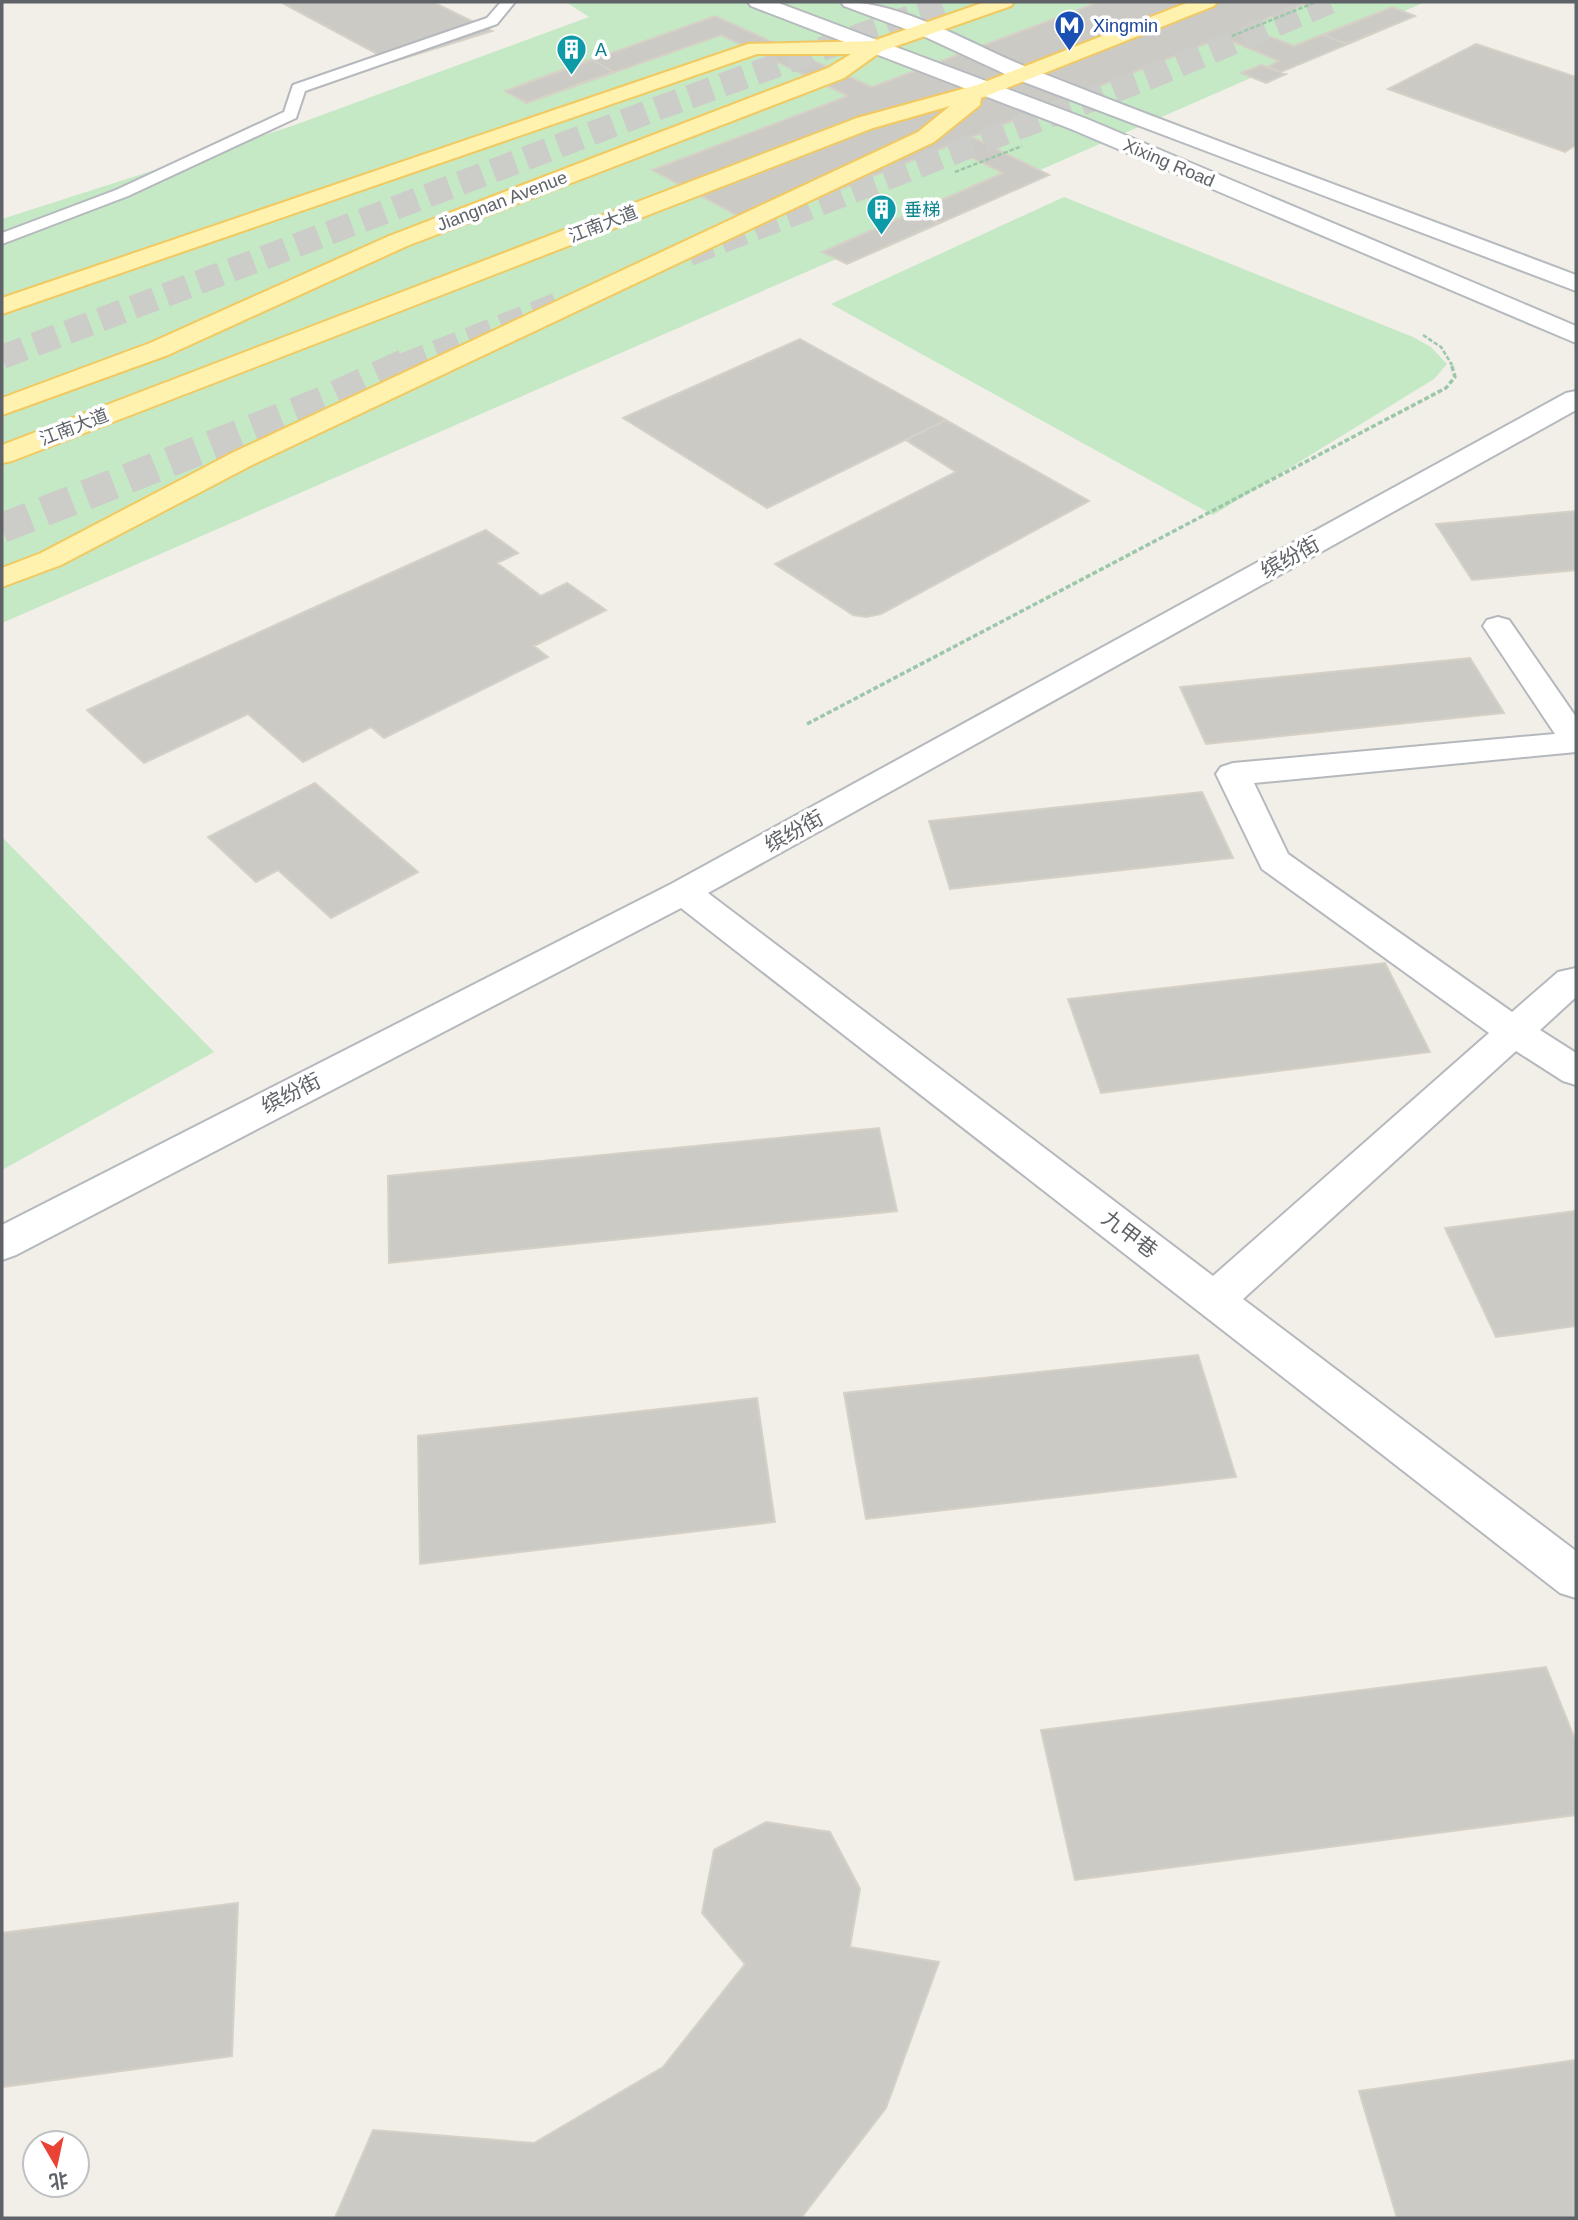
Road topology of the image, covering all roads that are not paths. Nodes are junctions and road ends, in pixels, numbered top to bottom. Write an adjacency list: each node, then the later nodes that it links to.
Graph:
1 (508, 2): 10 (lane)
2 (758, 2): 7 (street, Xixing Road)
3 (851, 2): 6 (street, Xixing Road)
4 (1004, 2): 6 (main road, Jiangnan Avenue)
5 (1207, 2): 8 (main road, 江南大道)
6 (926, 30): 7 (main road, Jiangnan Avenue); 8 (street, Xixing Road)
7 (875, 47): 9 (street, Xixing Road); 12 (main road); 15 (main road, Jiangnan Avenue)
8 (1024, 74): 9 (main road, 江南大道); 11 (street, Xixing Road)
9 (985, 90): 13 (street, Xixing Road); 16 (main road, 江南大道); 17 (main road)
10 (2, 239)
11 (1576, 284)
12 (2, 306)
13 (1576, 335)
14 (1576, 399): 20 (street, 缤纷街)
15 (2, 407)
16 (2, 455)
17 (2, 578)
18 (1498, 626): 19 (street)
19 (1576, 742): 22 (street)
20 (683, 892): 24 (street, 缤纷街); 25 (street, 九甲巷)
21 (1576, 981): 22 (street)
22 (1514, 1032): 23 (street); 25 (street)
23 (1576, 1071)
24 (2, 1244)
25 (1214, 1299): 26 (street, 九甲巷)
26 (1576, 1578)

